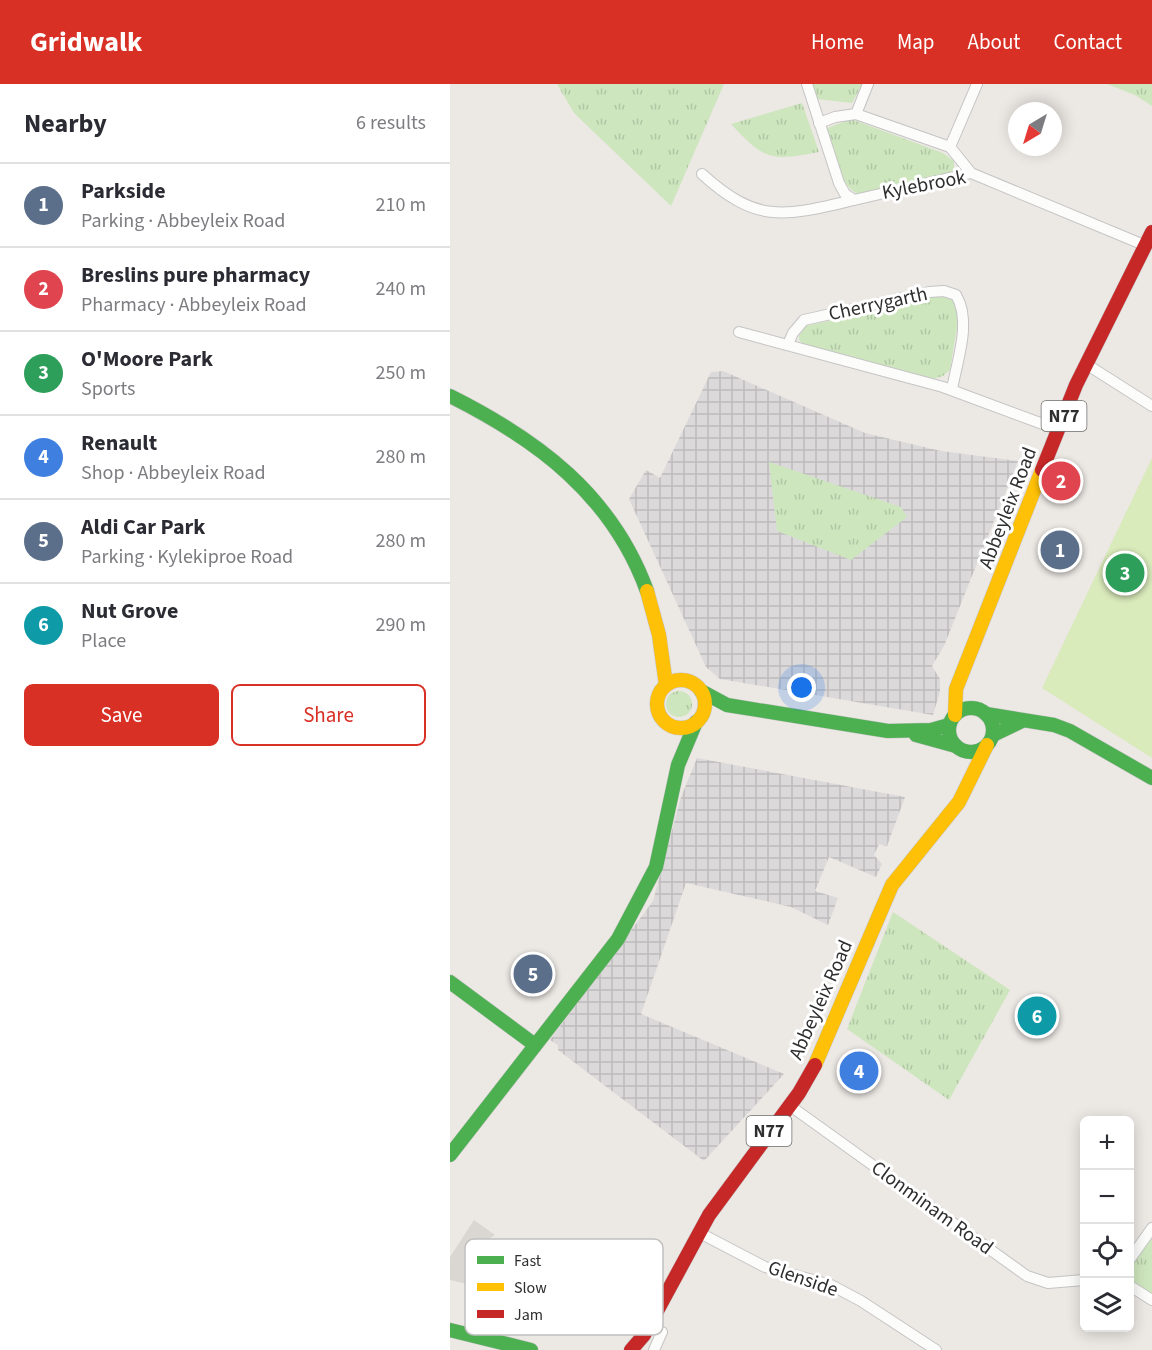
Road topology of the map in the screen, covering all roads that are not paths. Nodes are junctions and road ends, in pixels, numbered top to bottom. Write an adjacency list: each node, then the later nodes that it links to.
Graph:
1 (807, 84): 5 (street, Kylebrook)
2 (868, 84): 4 (street)
3 (977, 84): 6 (street)
4 (856, 114): 5 (street); 6 (street)
5 (819, 123): 9 (street, Kylebrook)
6 (950, 147): 7 (street)
7 (971, 173): 9 (street, Kylebrook); 11 (street, Kylebrook)
8 (702, 174): 9 (street)
9 (854, 200)
10 (1152, 232): 11 (main road, Abbeyleix Road / N77)
11 (1144, 245): 14 (main road, Abbeyleix Road / N77)
12 (740, 332): 13 (street, Cherrygarth)
13 (789, 345): 15 (street, Cherrygarth); 15 (street, Cherrygarth)
14 (1086, 364): 17 (street); 18 (main road, Abbeyleix Road / N77)
15 (952, 389): 18 (street, Cherrygarth)
16 (450, 396): 19 (main road)
17 (1152, 406)
18 (1059, 430): 20 (main road, Abbeyleix Road / N77)
19 (664, 651): 21 (main road); 22 (main road)
20 (965, 669): 25 (main road); 27 (main road, Abbeyleix Road / N77)
21 (688, 681): 22 (main road); 23 (main road)
22 (666, 685): 29 (main road)
23 (701, 691): 24 (main road); 26 (main road)
24 (727, 705): 26 (main road); 30 (main road)
25 (981, 711): 27 (main road); 28 (main road); 31 (main road)
26 (699, 718): 29 (main road); 33 (main road)
27 (952, 720): 30 (main road); 32 (main road, N77)
28 (1022, 722): 31 (main road); 34 (main road)
29 (674, 726): 33 (main road)
30 (907, 732): 32 (main road)
31 (990, 740): 32 (main road); 35 (main road, Abbeyleix Road / N77)
32 (958, 748): 35 (main road, N77)
33 (678, 765): 37 (main road)
34 (1152, 778)
35 (967, 787): 38 (main road, Abbeyleix Road / N77)
36 (450, 982): 37 (main road)
37 (535, 1045): 39 (main road)
38 (789, 1105): 41 (main road, Abbeyleix Road / N77); 43 (street, Clonminam Road)
39 (450, 1155)
40 (1152, 1228): 42 (street)
41 (698, 1232): 45 (main road, Abbeyleix Road / N77); 56 (street, Glenside)
42 (1134, 1253)
43 (1080, 1280)
44 (1134, 1289): 46 (street)
45 (663, 1299)
46 (1152, 1300)
47 (450, 1330): 48 (main road)
48 (465, 1334)
49 (467, 1335): 52 (main road)
50 (644, 1335): 54 (main road, Abbeyleix Road / N77)
51 (661, 1335): 55 (street)
52 (511, 1348): 53 (main road)
53 (531, 1350)
54 (631, 1350)
55 (654, 1350)
56 (936, 1350)

